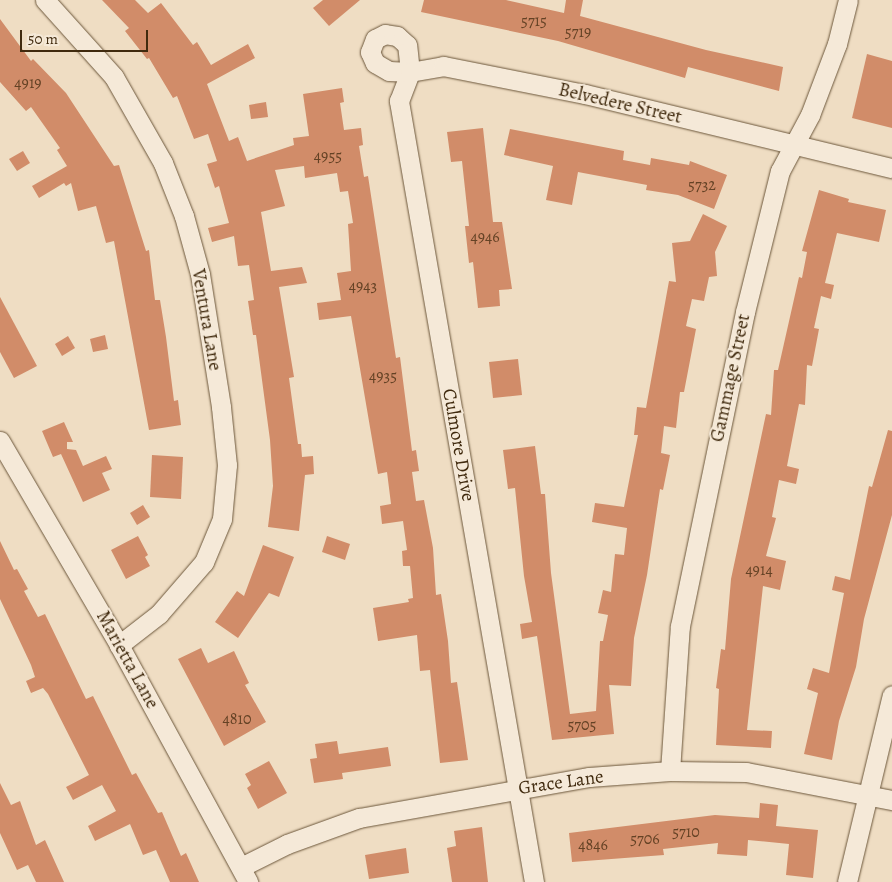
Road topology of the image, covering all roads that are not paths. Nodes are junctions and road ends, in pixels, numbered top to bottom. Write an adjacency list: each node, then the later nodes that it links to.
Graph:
1 (45, 0): 7 (street, Ventura Lane)
2 (848, 0): 4 (street, Gammage Street)
3 (410, 72): 3 (street); 4 (street, Belvedere Street); 10 (street, Culmore Drive)
4 (792, 146): 5 (street, Belvedere Street); 9 (street, Gammage Street)
5 (892, 168)
6 (0, 441): 7 (street, Marietta Lane)
7 (119, 645): 13 (street, Marietta Lane)
8 (892, 695): 11 (street)
9 (670, 771): 10 (street, Grace Lane); 11 (street, Grace Lane)
10 (517, 789): 13 (street, Grace Lane); 14 (street, Culmore Drive)
11 (868, 794): 12 (street, Grace Lane); 15 (street)
12 (892, 800)
13 (244, 875)
14 (534, 882)
15 (846, 882)

